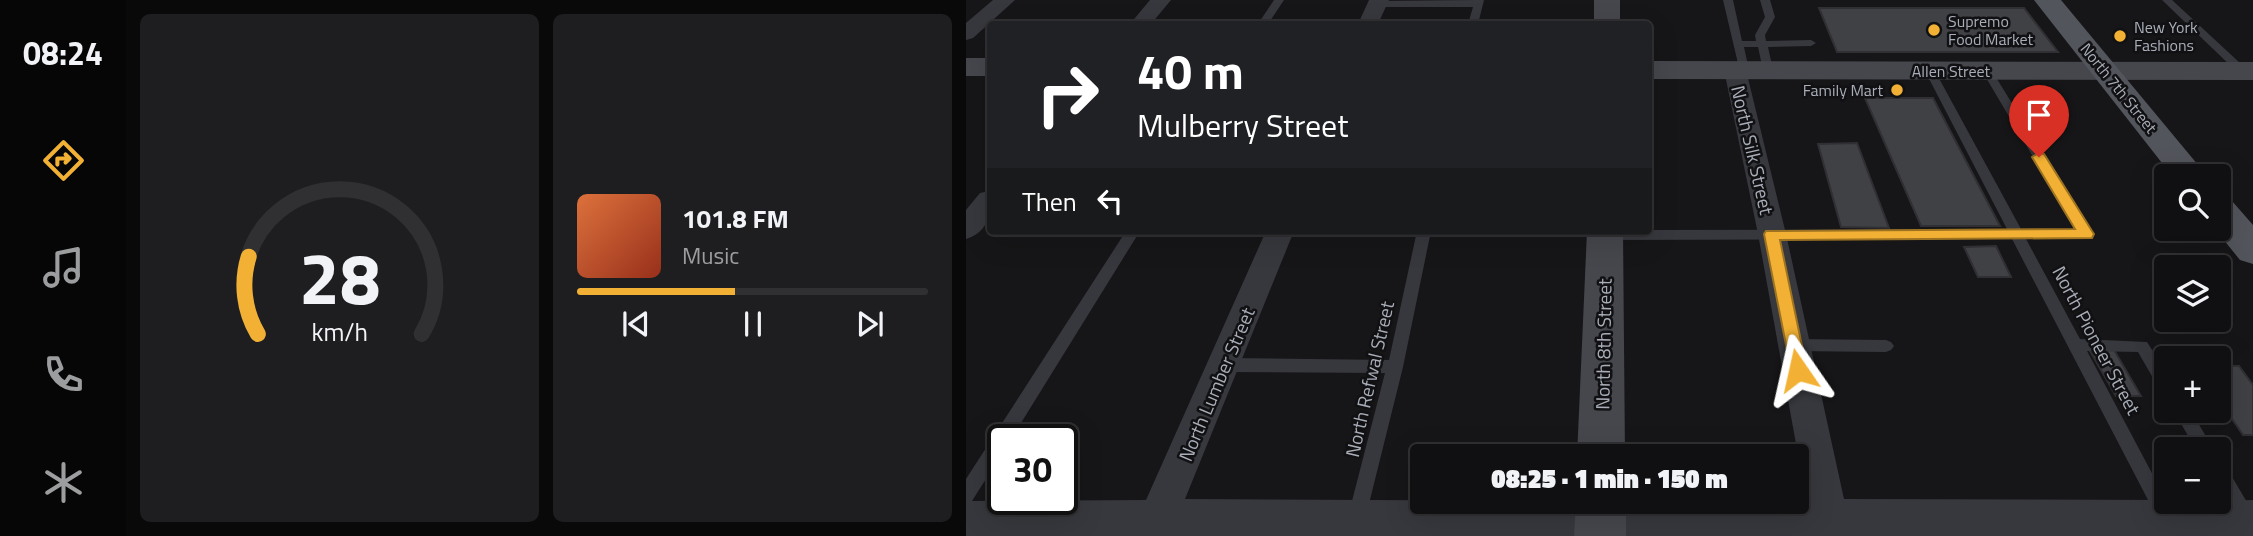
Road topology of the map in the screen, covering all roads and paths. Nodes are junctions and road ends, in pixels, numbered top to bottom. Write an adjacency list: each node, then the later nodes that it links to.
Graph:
1 (1005, 0): 16 (street)
2 (1161, 0): 11 (street)
3 (1279, 0): 12 (lane)
4 (1607, 0): 15 (street)
5 (1728, 0): 18 (lane, North Silk Street)
6 (1765, 0): 18 (lane)
7 (2047, 0): 24 (main road, North 7th Street)
8 (2167, 0): 25 (lane)
9 (1378, 2): 10 (lane); 13 (street)
10 (1479, 2): 14 (lane)
11 (1143, 21)
12 (1265, 21)
13 (1369, 21)
14 (1474, 21)
15 (1607, 21)
16 (966, 33)
17 (1811, 44): 18 (lane)
18 (1749, 60): 21 (street, Allen Street); 22 (street, Allen Street); 31 (street, North Silk Street)
19 (966, 67): 20 (street)
20 (987, 67)
21 (1652, 70)
22 (1930, 71): 23 (street, Allen Street); 32 (lane, North Pioneer Street)
23 (1987, 71): 24 (street, Allen Street); 32 (lane)
24 (2106, 71): 25 (street, Allen Street); 26 (main road, North 7th Street)
25 (2251, 73)
26 (2181, 164)
27 (987, 204): 29 (street)
28 (2231, 225): 37 (main road)
29 (966, 229)
30 (1652, 233): 31 (lane)
31 (1772, 234): 32 (lane); 38 (street, North Silk Street)
32 (2017, 234): 39 (lane, North Pioneer Street)
33 (1130, 235): 46 (lane)
34 (1278, 235): 42 (street, North Lumber Street)
35 (1423, 235): 43 (lane, North Refwal Street)
36 (1605, 235): 44 (street, North 8th Street)
37 (2253, 250)
38 (1793, 345): 40 (lane); 47 (street, North Silk Street)
39 (2076, 345): 41 (lane); 49 (lane, North Pioneer Street)
40 (1886, 346)
41 (2154, 364)
42 (1226, 365): 43 (lane); 53 (street, North Lumber Street)
43 (1395, 367): 52 (lane, North Refwal Street)
44 (1601, 444)
45 (2231, 490): 50 (lane)
46 (966, 495)
47 (1829, 518): 48 (street); 54 (street)
48 (1600, 519): 52 (street)
49 (2167, 519): 50 (street); 54 (street)
50 (2250, 519)
51 (966, 520): 53 (street)
52 (1355, 526): 53 (street)
53 (1154, 527)
54 (2036, 527)

